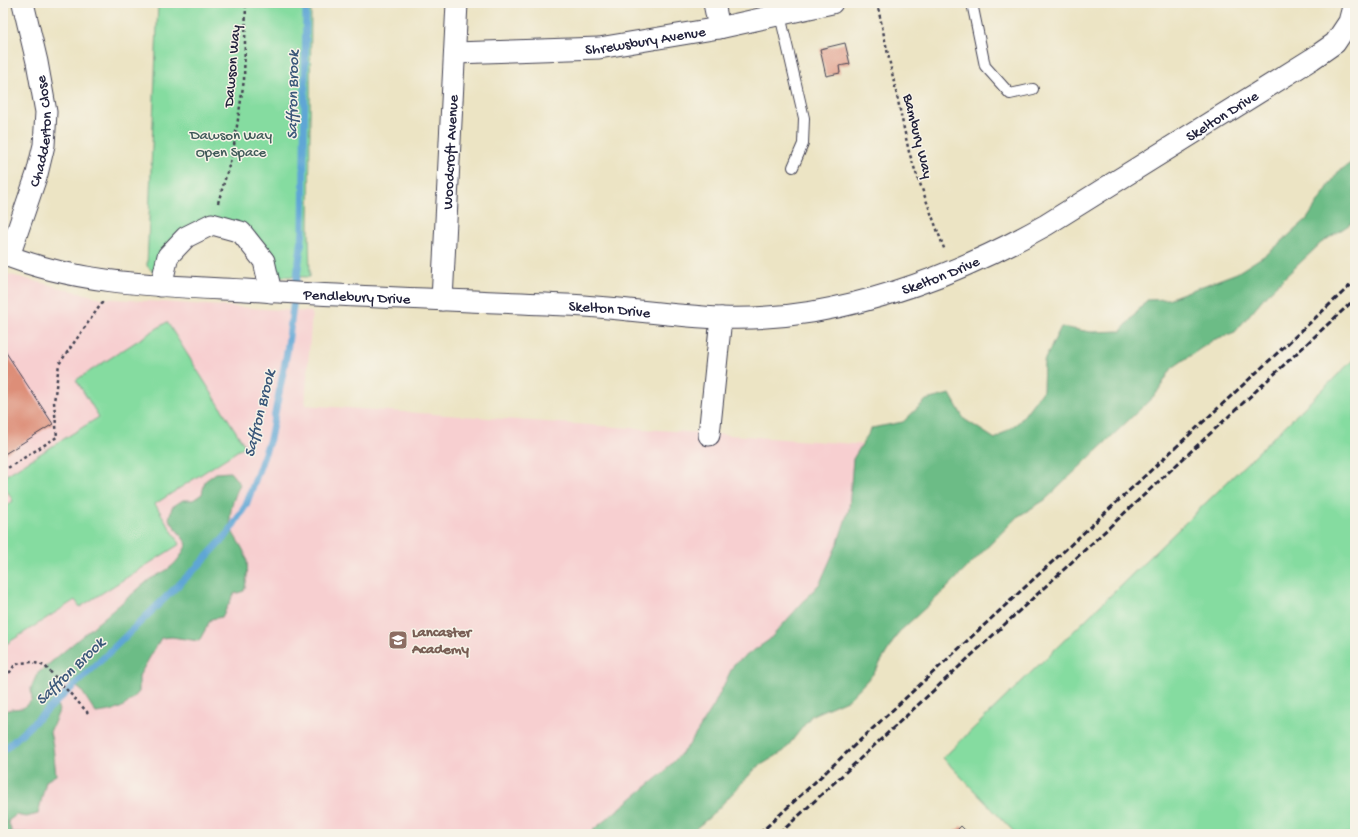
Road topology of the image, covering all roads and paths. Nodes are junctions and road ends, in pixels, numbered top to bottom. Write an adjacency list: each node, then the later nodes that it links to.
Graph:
1 (23, 3): 15 (street, Chadderton Close)
2 (246, 3): 14 (path, Dawson Way)
3 (457, 3): 11 (street, Woodcroft Avenue)
4 (714, 3): 10 (street)
5 (832, 3): 9 (street, Shrewsbury Avenue)
6 (877, 3): 16 (path, Bambury Way)
7 (972, 3): 12 (lane)
8 (1354, 3): 16 (street, Skelton Drive)
9 (780, 15): 10 (street, Shrewsbury Avenue); 13 (lane)
10 (719, 28): 11 (street, Shrewsbury Avenue)
11 (455, 53): 20 (street, Woodcroft Avenue)
12 (1033, 89)
13 (793, 167)
14 (212, 224): 18 (street); 19 (street)
15 (6, 255): 17 (street, Pendlebury Drive)
16 (952, 271): 21 (street, Skelton Drive)
17 (117, 282): 18 (street, Pendlebury Drive); 23 (path)
18 (161, 286): 19 (street, Pendlebury Drive)
19 (271, 292): 20 (street, Pendlebury Drive)
20 (442, 300): 21 (street, Skelton Drive)
21 (721, 318): 22 (street)
22 (709, 435)
23 (3, 471)
24 (3, 674): 25 (path)
25 (88, 712)

